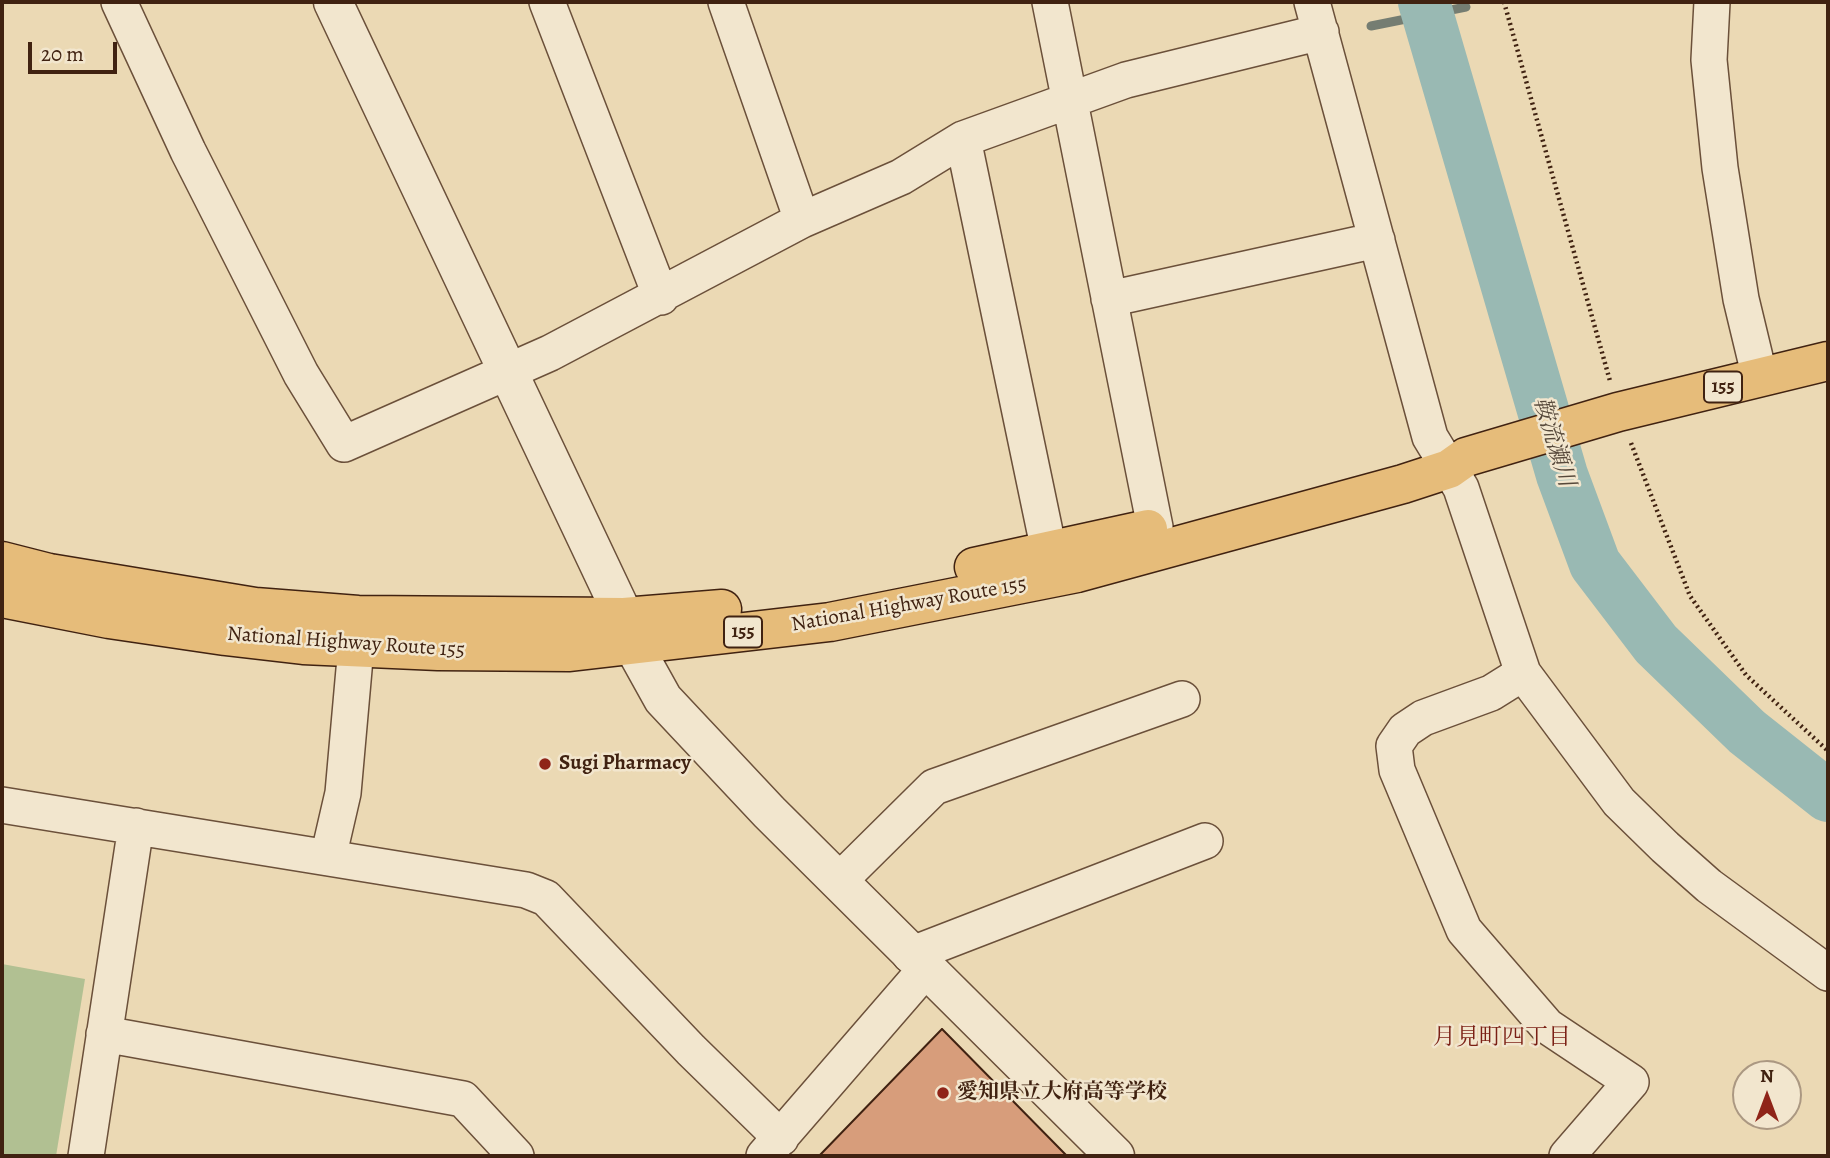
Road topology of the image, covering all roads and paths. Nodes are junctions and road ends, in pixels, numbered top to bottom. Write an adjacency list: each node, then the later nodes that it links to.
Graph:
1 (119, 2): 16 (street)
2 (333, 2): 16 (street)
3 (547, 2): 13 (street)
4 (726, 2): 11 (street)
5 (1050, 2): 9 (street)
6 (1504, 2): 18 (path)
7 (1712, 2): 17 (street)
8 (1316, 17): 9 (street); 12 (street)
9 (1068, 99): 10 (street); 14 (street)
10 (963, 139): 11 (street); 21 (street)
11 (802, 220): 13 (street)
12 (1377, 240): 14 (street); 19 (street)
13 (661, 297): 16 (street)
14 (1109, 299): 20 (street)
15 (1828, 361): 17 (highway, National Highway Route 155 / 155)
16 (509, 371): 24 (street)
17 (1760, 378): 18 (highway, National Highway Route 155 / 155)
18 (1618, 412): 19 (highway, National Highway Route 155 / 155); 28 (path)
19 (1457, 459): 20 (highway, National Highway Route 155 / 155); 24 (highway, National Highway Route 155 / 155); 26 (street)
20 (1155, 527): 21 (highway, National Highway Route 155 / 155)
21 (1049, 551): 24 (highway, National Highway Route 155 / 155)
22 (2, 561): 24 (highway, National Highway Route 155 / 155)
23 (2, 598): 25 (highway, National Highway Route 155 / 155)
24 (629, 631): 25 (highway, National Highway Route 155 / 155); 33 (street)
25 (356, 647): 32 (street)
26 (1522, 673): 35 (street); 41 (street)
27 (1182, 699): 33 (street)
28 (1828, 751)
29 (2, 805): 30 (street)
30 (136, 827): 32 (street); 36 (street)
31 (1205, 841): 34 (street)
32 (328, 858): 37 (street)
33 (838, 882): 34 (street)
34 (917, 963): 37 (street); 40 (street)
35 (1828, 973)
36 (104, 1034): 38 (street); 39 (street)
37 (773, 1147)
38 (86, 1156)
39 (516, 1156)
40 (1115, 1156)
41 (1567, 1156)

